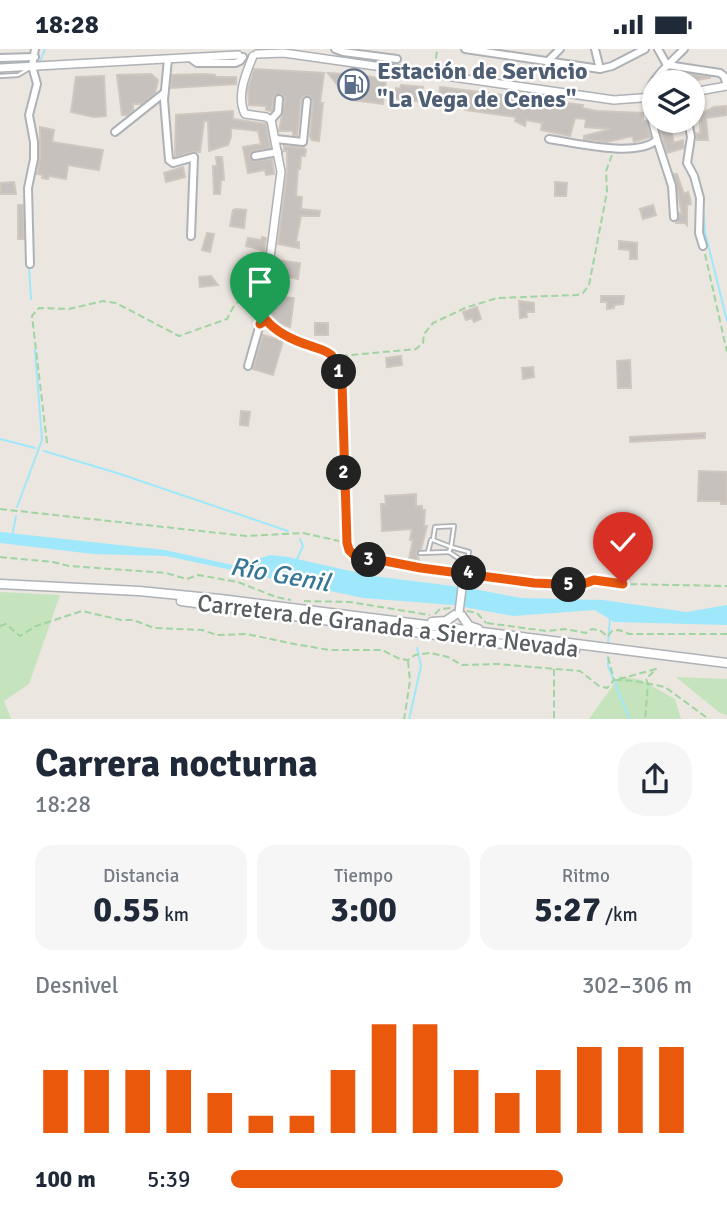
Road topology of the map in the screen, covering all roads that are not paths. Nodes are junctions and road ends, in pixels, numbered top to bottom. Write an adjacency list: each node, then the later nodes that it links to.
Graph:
1 (41, 49): 12 (street)
2 (219, 49): 15 (street)
3 (335, 49): 19 (street)
4 (465, 49): 11 (street)
5 (560, 49): 20 (street)
6 (595, 49): 24 (street)
7 (645, 49): 24 (street)
8 (658, 49): 21 (street)
9 (684, 49): 21 (street)
10 (281, 51): 13 (street); 14 (street)
11 (488, 51): 20 (street)
12 (35, 53): 16 (street); 22 (street)
13 (305, 53): 30 (street)
14 (247, 54): 15 (street); 17 (street); 33 (street)
15 (205, 56): 17 (street)
16 (0, 58)
17 (190, 58): 18 (street)
18 (169, 59): 22 (street); 29 (street)
19 (397, 59)
20 (547, 62): 24 (street)
21 (667, 65): 25 (street); 27 (street)
22 (32, 66): 23 (street); 26 (lane); 45 (street)
23 (0, 68)
24 (600, 69)
25 (663, 70)
26 (0, 76)
27 (727, 86): 28 (street)
28 (705, 90)
29 (164, 93): 34 (street); 43 (street)
30 (642, 98)
31 (279, 99): 33 (street)
32 (307, 101): 37 (street)
33 (271, 120): 37 (street)
34 (116, 132)
35 (656, 133): 39 (street)
36 (690, 133): 44 (street)
37 (276, 139): 40 (street)
38 (549, 139): 39 (street)
39 (657, 140): 42 (street)
40 (278, 152): 41 (street); 46 (street)
41 (255, 156)
42 (674, 217)
43 (191, 236)
44 (703, 246)
45 (30, 264)
46 (266, 320): 47 (street); 53 (street)
47 (248, 366)
48 (433, 540): 49 (lane); 49 (lane); 50 (lane)
49 (451, 547): 51 (lane); 53 (lane)
50 (428, 552): 51 (lane); 52 (lane)
51 (449, 552): 53 (lane)
52 (420, 553)
53 (465, 572): 54 (street); 57 (street, bridge)
54 (594, 580)
55 (0, 584): 56 (main road, Carretera de Granada a Sierra Nevada)
56 (123, 592): 58 (main road, Carretera de Granada a Sierra Nevada); 59 (main road, Carretera de Granada a Sierra Nevada)
57 (458, 613): 58 (main road); 60 (main road); 61 (main road)
58 (417, 624): 60 (main road, Carretera de Granada a Sierra Nevada)
59 (374, 627): 60 (main road); 62 (main road, Carretera de Granada a Sierra Nevada)
60 (455, 629): 61 (main road, Carretera de Granada a Sierra Nevada); 62 (main road)
61 (522, 638): 63 (main road, Carretera de Granada a Sierra Nevada)
62 (505, 644): 63 (main road, Carretera de Granada a Sierra Nevada)
63 (654, 654): 64 (main road, Carretera de Granada a Sierra Nevada)
64 (727, 663)

